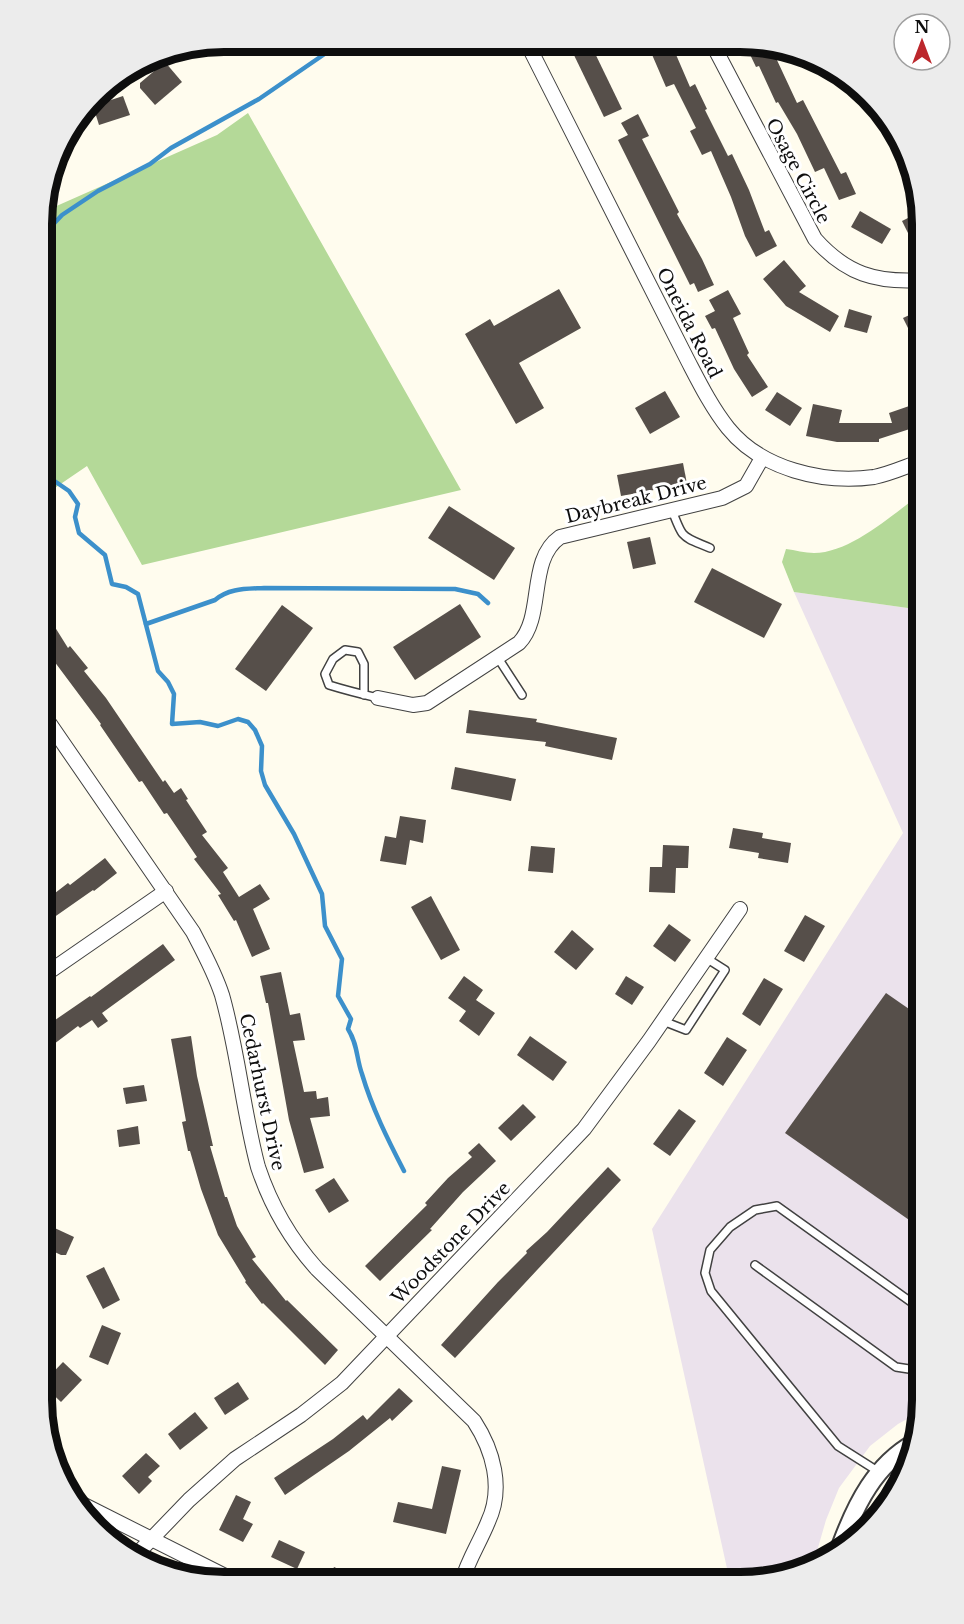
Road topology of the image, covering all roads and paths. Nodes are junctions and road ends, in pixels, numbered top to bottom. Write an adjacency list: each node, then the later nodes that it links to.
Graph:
1 (532, 52): 4 (street, Oneida Road)
2 (716, 52): 3 (street, Osage Circle)
3 (912, 281)
4 (762, 458): 5 (street, Oneida Road); 6 (street, Daybreak Drive)
5 (912, 464)
6 (672, 510): 7 (lane); 8 (street, Daybreak Drive)
7 (710, 548)
8 (498, 658): 9 (lane); 10 (street, Daybreak Drive)
9 (522, 695)
10 (371, 696): 10 (lane)
11 (53, 728): 12 (street, Cedarhurst Drive)
12 (166, 891): 15 (street); 19 (street, Cedarhurst Drive)
13 (740, 909): 14 (street, Woodstone Drive)
14 (706, 958): 16 (street, Woodstone Drive); 16 (lane)
15 (53, 969)
16 (663, 1021): 19 (street, Woodstone Drive)
17 (755, 1265): 20 (lane)
18 (911, 1302): 22 (lane)
19 (387, 1336): 25 (street, Woodstone Drive); 28 (street, Cedarhurst Drive)
20 (911, 1369)
21 (903, 1450): 22 (street)
22 (879, 1472): 24 (street)
23 (93, 1509): 25 (street)
24 (844, 1536)
25 (152, 1539): 26 (street, Woodstone Drive); 27 (street)
26 (141, 1550)
27 (217, 1571)
28 (465, 1572)

